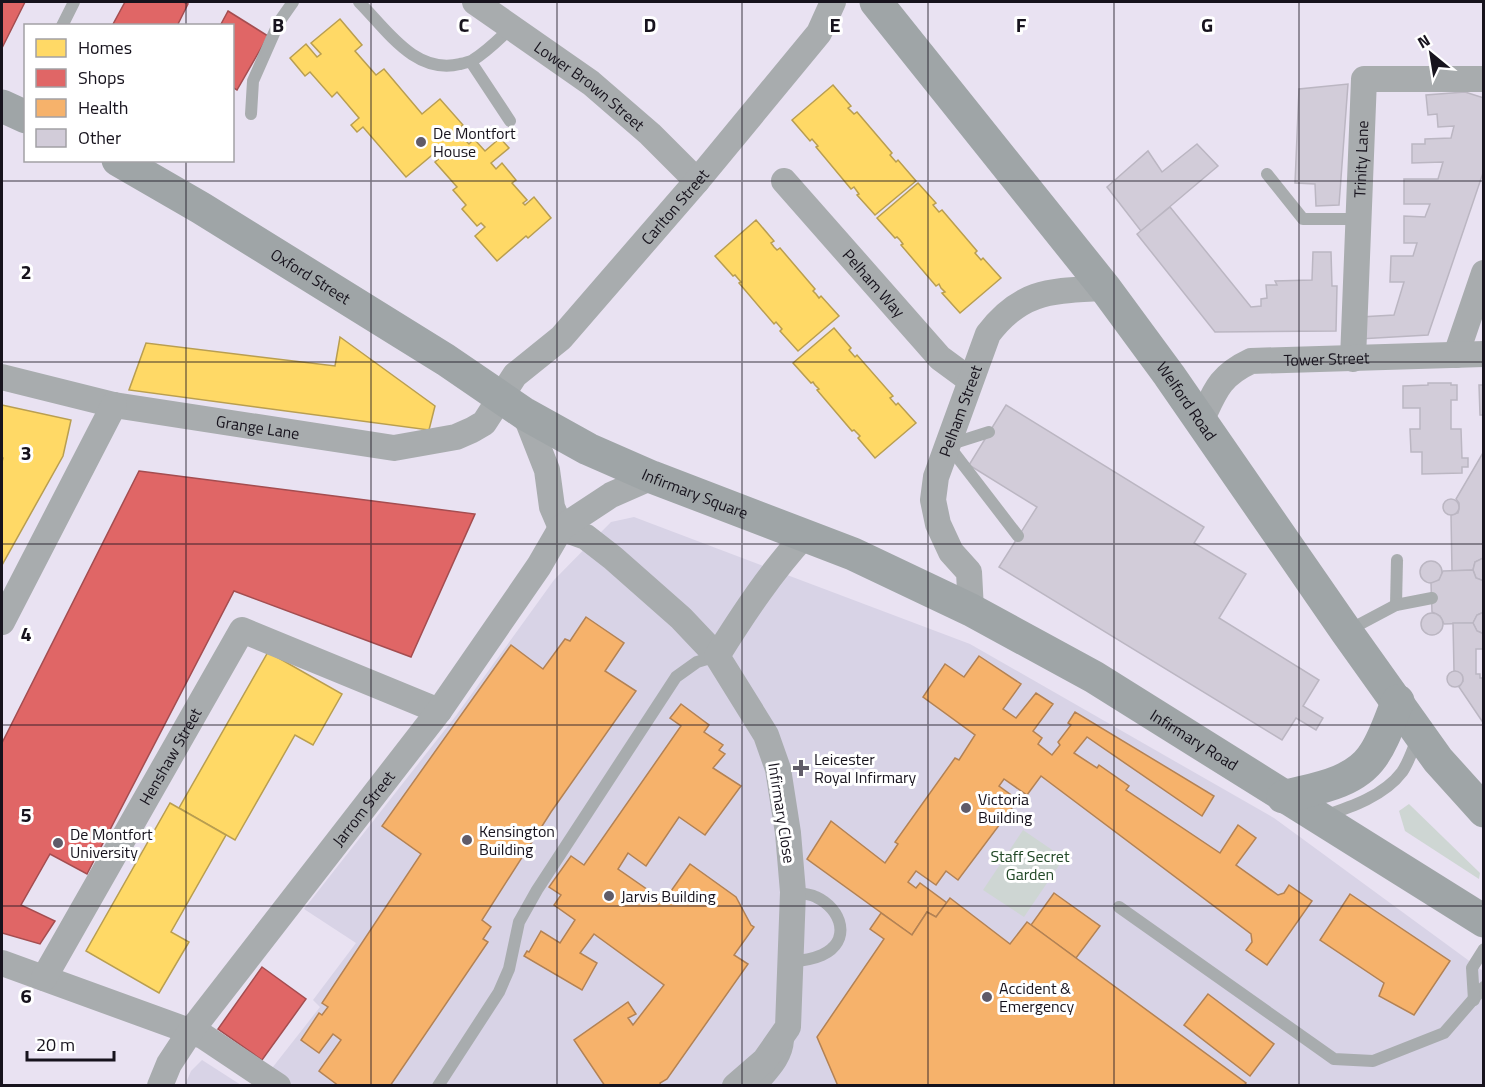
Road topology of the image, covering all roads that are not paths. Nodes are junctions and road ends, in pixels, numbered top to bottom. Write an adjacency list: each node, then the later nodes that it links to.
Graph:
1 (74, 2): 7 (lane)
2 (293, 2): 11 (lane)
3 (359, 2): 9 (lane)
4 (475, 2): 8 (street, Lower Brown Street)
5 (833, 2): 15 (street, Carlton Street)
6 (876, 2): 19 (main road, Welford Road)
7 (63, 24)
8 (512, 27): 9 (lane); 15 (street, Lower Brown Street)
9 (471, 62): 12 (lane)
10 (1484, 79): 17 (street, Trinity Lane)
11 (250, 114)
12 (510, 121)
13 (121, 162): 26 (main road, Oxford Street)
14 (1267, 174): 17 (lane)
15 (697, 181): 26 (street, Carlton Street)
16 (784, 181): 24 (street, Pelham Way)
17 (1359, 219): 22 (street, Trinity Lane)
18 (1484, 273): 21 (street)
19 (1105, 288): 24 (street, Pelham Street); 27 (main road, Welford Road)
20 (1484, 354): 21 (street, Tower Street)
21 (1456, 355): 22 (street, Tower Street)
22 (1353, 359): 27 (street, Tower Street)
23 (2, 377): 25 (street, Grange Lane)
24 (970, 380): 29 (street, Pelham Street)
25 (114, 405): 26 (street, Grange Lane); 39 (street)
26 (513, 406): 30 (main road, Infirmary Square); 31 (street)
27 (1201, 421): 40 (main road, Welford Road)
28 (989, 432): 29 (lane)
29 (948, 445): 33 (lane); 38 (street, Pelham Street)
30 (652, 477): 31 (street, Jarrom Street); 32 (main road, Infirmary Square)
31 (561, 528): 41 (street); 43 (street, Jarrom Street)
32 (805, 535): 35 (main road, Infirmary Square); 41 (street)
33 (1018, 536)
34 (1397, 560): 37 (lane)
35 (896, 574): 38 (main road, Infirmary Road)
36 (1432, 598): 37 (lane)
37 (1396, 605): 40 (lane)
38 (971, 610): 45 (main road, Infirmary Road)
39 (2, 622)
40 (1346, 631): 42 (main road, Welford Road)
41 (717, 656): 48 (street, Infirmary Close); 61 (lane)
42 (1398, 701): 44 (main road, Welford Road); 45 (main road)
43 (439, 711): 54 (street, Henshaw Street); 58 (street, Jarrom Street)
44 (1420, 733): 46 (main road, Welford Road); 47 (lane)
45 (1283, 797): 47 (main road, Infirmary Road)
46 (1484, 811)
47 (1317, 818): 50 (main road, Infirmary Road)
48 (793, 892): 52 (street, Infirmary Close); 52 (lane)
49 (1119, 907): 56 (lane)
50 (1484, 921)
51 (1484, 949): 56 (lane)
52 (789, 962): 57 (street, Infirmary Close)
53 (2, 963): 54 (street)
54 (44, 978): 58 (street)
55 (1484, 987): 56 (lane)
56 (1479, 999)
57 (788, 1027): 62 (street); 63 (lane, Infirmary Close)
58 (190, 1032): 59 (street, Jarrom Street); 60 (street)
59 (160, 1086)
60 (278, 1086)
61 (438, 1086)
62 (735, 1086)
63 (762, 1086)

